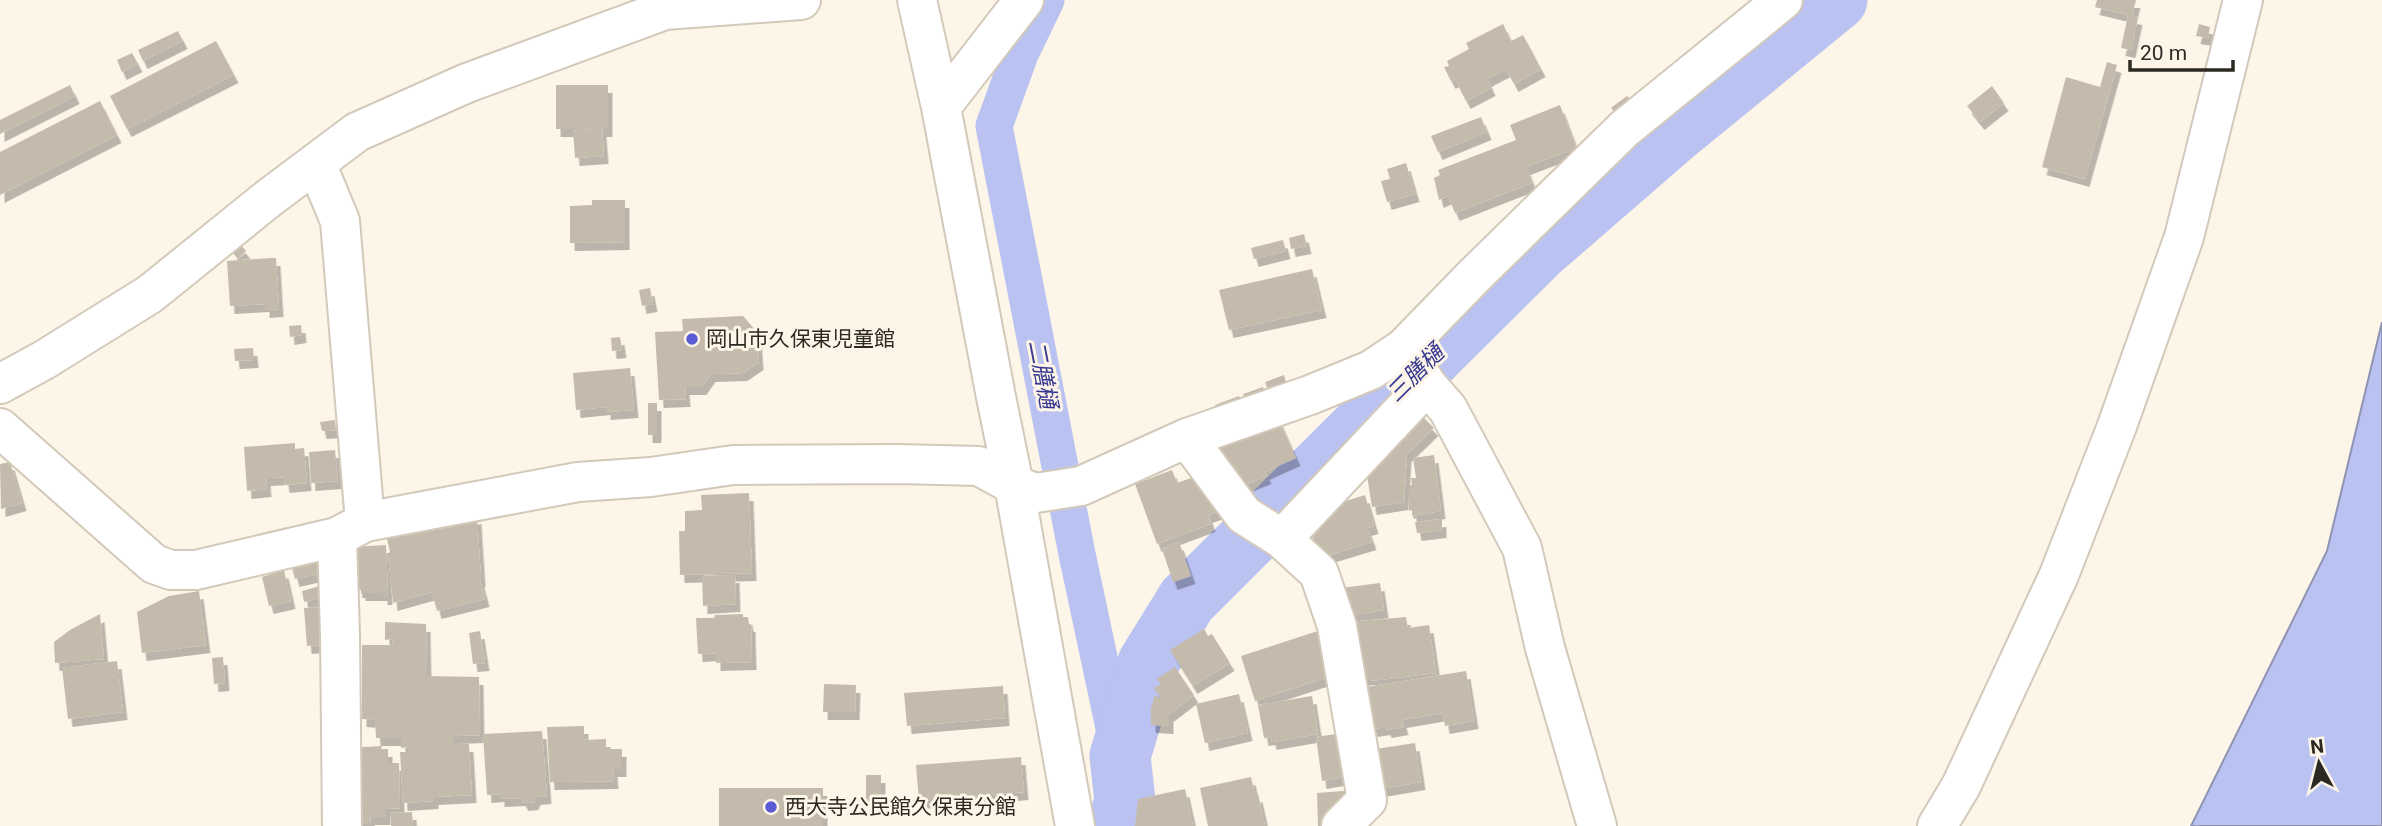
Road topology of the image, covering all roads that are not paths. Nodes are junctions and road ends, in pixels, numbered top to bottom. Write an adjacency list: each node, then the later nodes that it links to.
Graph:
1 (801, 0): 7 (street)
2 (917, 0): 6 (street)
3 (1024, 0): 6 (street)
4 (2243, 0): 20 (street)
5 (1763, 6): 8 (street)
6 (941, 107): 13 (street)
7 (316, 163): 9 (street); 14 (street)
8 (1404, 348): 10 (street); 12 (street)
9 (0, 384)
10 (1427, 385): 15 (street); 19 (street)
11 (0, 428): 14 (street)
12 (1186, 438): 13 (street); 15 (street)
13 (1025, 489): 14 (street); 17 (street)
14 (351, 529): 16 (street)
15 (1282, 539): 18 (street)
16 (342, 826)
17 (1075, 826)
18 (1341, 826)
19 (1598, 826)
20 (1937, 826)

